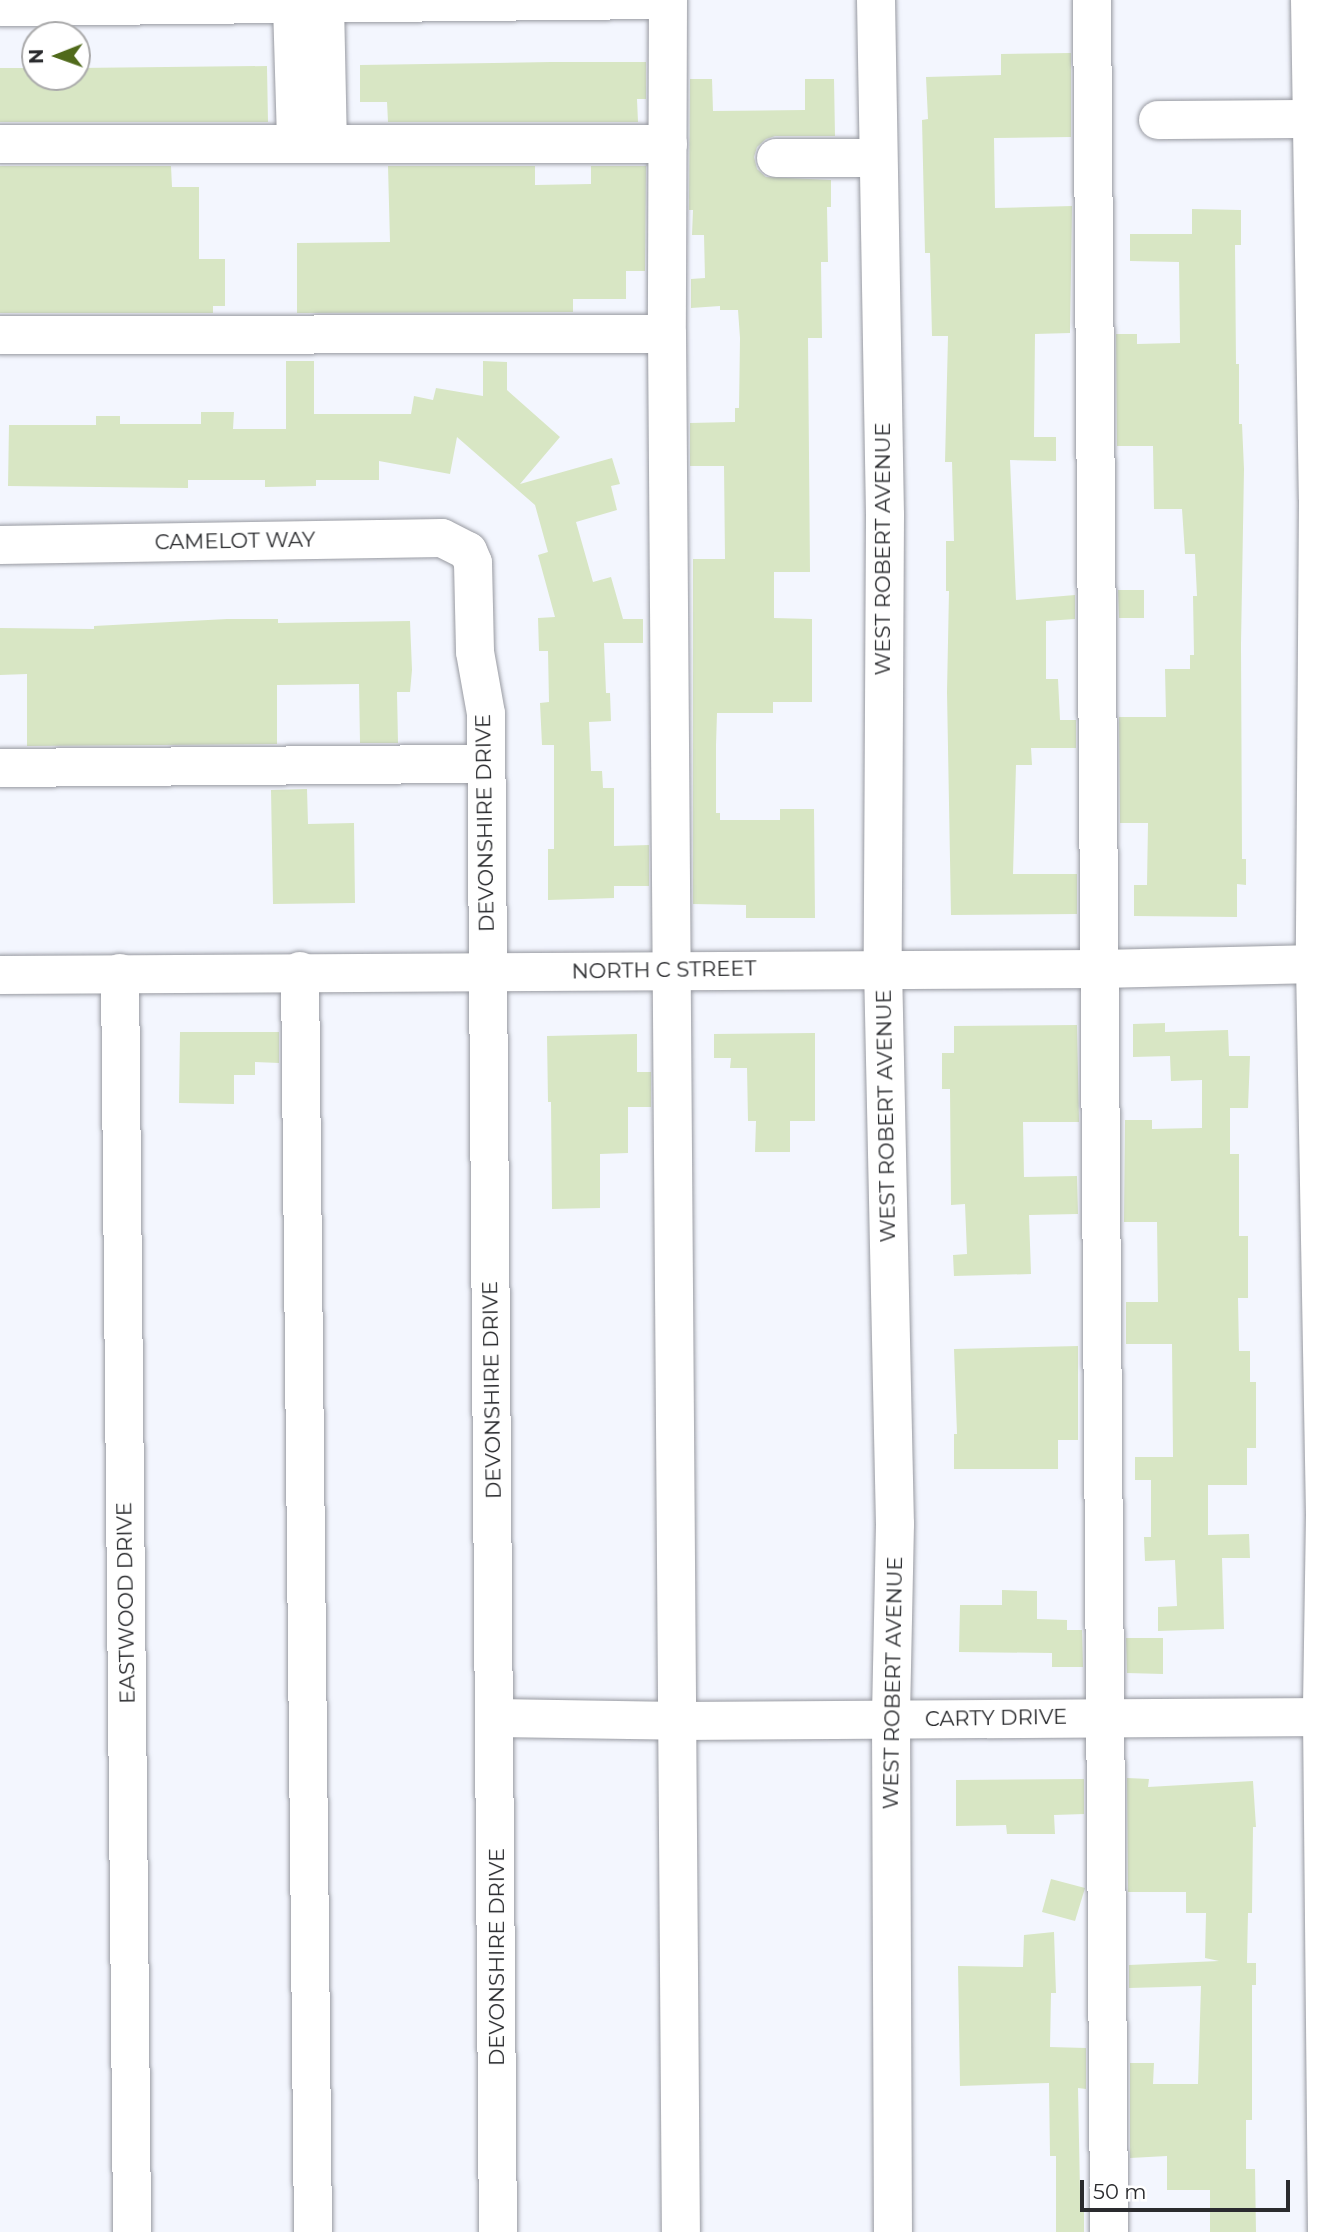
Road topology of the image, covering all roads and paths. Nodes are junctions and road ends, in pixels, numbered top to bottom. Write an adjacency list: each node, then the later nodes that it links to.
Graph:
1 (641, 0): 2 (street); 8 (street)
2 (657, 0)
3 (668, 0): 14 (street)
4 (876, 0): 16 (street, WEST ROBERT AVENUE)
5 (1092, 0): 26 (street)
6 (1310, 0): 10 (street)
7 (131, 3): 8 (street); 9 (street)
8 (309, 4): 12 (street)
9 (0, 7)
10 (1312, 119): 11 (street); 17 (street)
11 (1158, 120)
12 (312, 142): 13 (street); 14 (street)
13 (0, 144)
14 (668, 145): 18 (street)
15 (776, 158): 16 (street)
16 (878, 158): 25 (street, WEST ROBERT AVENUE)
17 (1321, 176): 24 (street)
18 (667, 334): 19 (street); 27 (street)
19 (0, 335)
20 (0, 545): 21 (street, CAMELOT WAY)
21 (468, 551): 22 (street, DEVONSHIRE DRIVE)
22 (486, 764): 23 (street); 30 (street, DEVONSHIRE DRIVE)
23 (0, 768)
24 (1322, 964): 26 (street, NORTH C STREET); 33 (street)
25 (883, 967): 26 (street, NORTH C STREET); 27 (street, NORTH C STREET); 35 (street, WEST ROBERT AVENUE)
26 (1100, 969): 32 (street)
27 (671, 970): 30 (street, NORTH C STREET); 36 (street)
28 (300, 971): 29 (street, NORTH C STREET); 30 (street, NORTH C STREET); 38 (street)
29 (120, 973): 31 (street, NORTH C STREET); 37 (street, EASTWOOD DRIVE)
30 (486, 973): 34 (street, DEVONSHIRE DRIVE)
31 (0, 975)
32 (1106, 1716): 33 (street, CARTY DRIVE); 35 (street, CARTY DRIVE); 42 (street)
33 (1325, 1717): 43 (street)
34 (496, 1718): 36 (street, CARTY DRIVE); 39 (street, DEVONSHIRE DRIVE)
35 (891, 1720): 36 (street, CARTY DRIVE); 41 (street, WEST ROBERT AVENUE)
36 (679, 1721): 40 (street)
37 (132, 2232)
38 (313, 2232)
39 (498, 2232)
40 (681, 2232)
41 (893, 2232)
42 (1109, 2232)
43 (1327, 2232)

